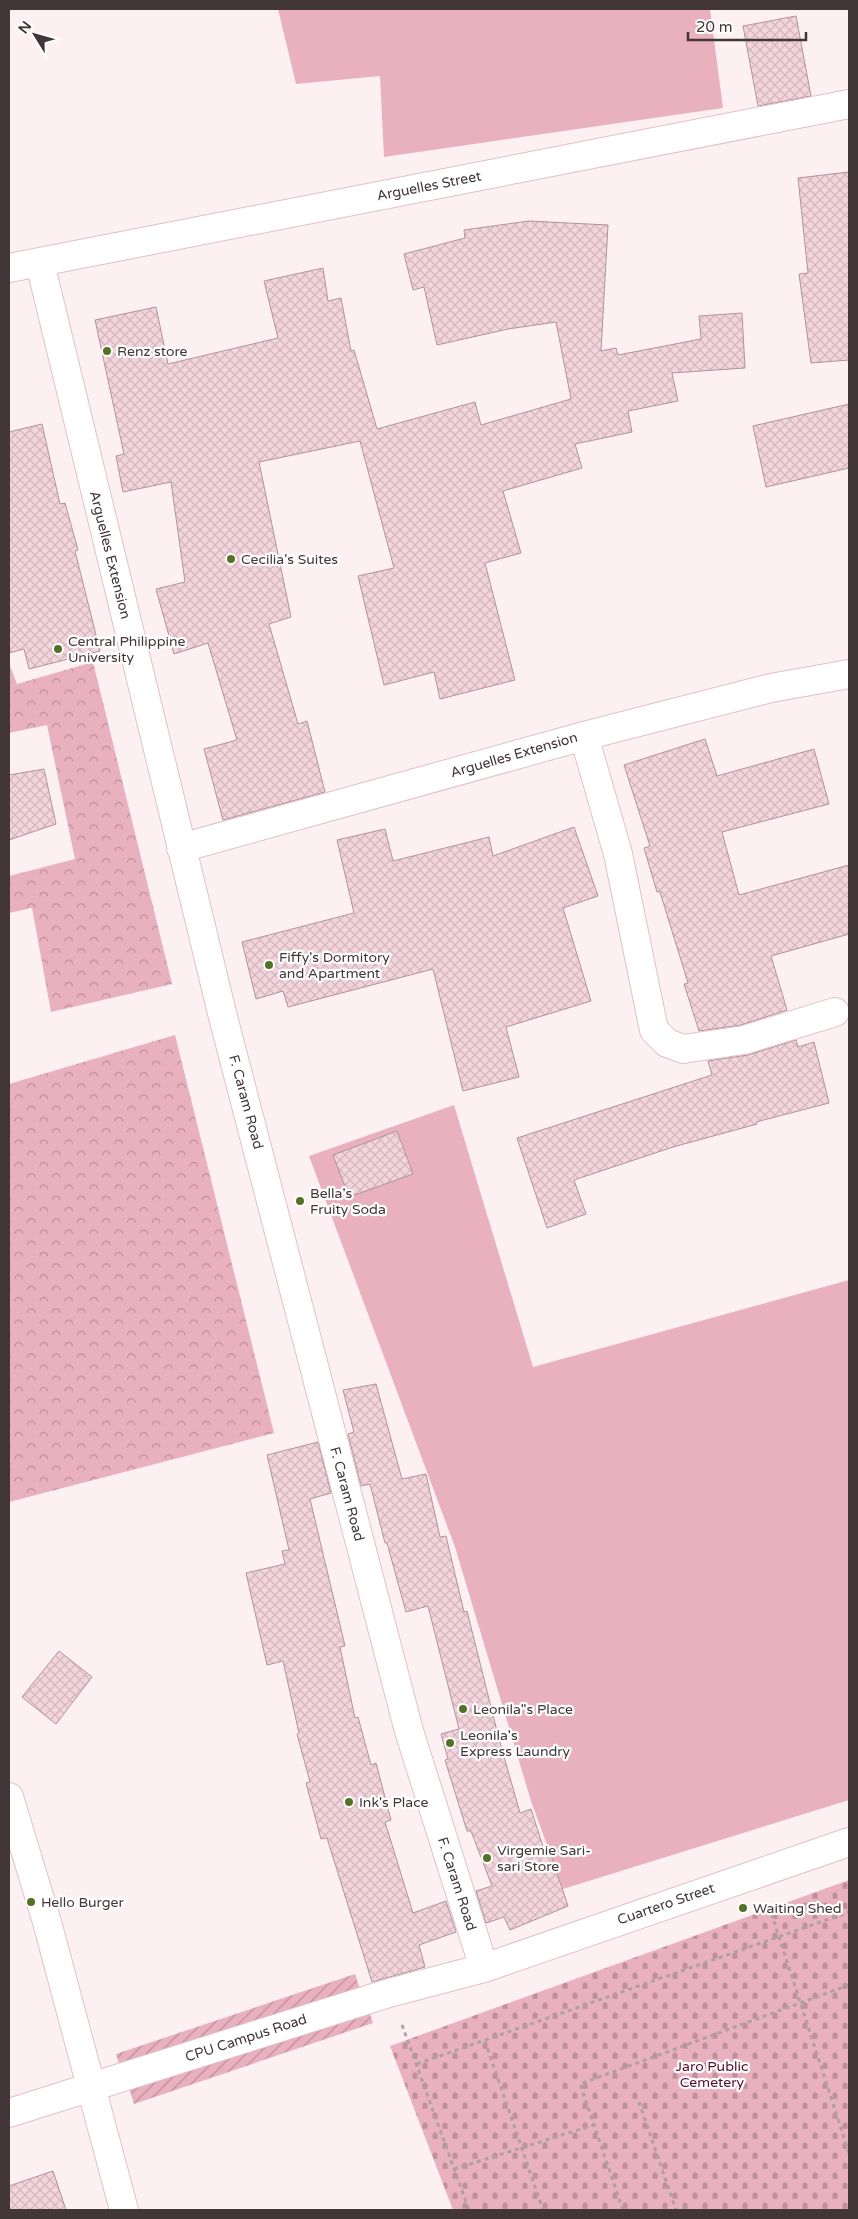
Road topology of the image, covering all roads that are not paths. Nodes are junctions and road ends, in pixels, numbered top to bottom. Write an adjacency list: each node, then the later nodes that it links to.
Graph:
1 (849, 104): 2 (street, Arguelles Street)
2 (40, 263): 3 (street, Arguelles Street); 6 (street, Arguelles Extension)
3 (9, 268)
4 (849, 674): 5 (street, Arguelles Extension)
5 (584, 736): 6 (street, Arguelles Extension); 7 (street)
6 (181, 848): 8 (street, Arguelles Extension)
7 (836, 1012)
8 (223, 1017): 11 (street, F. Caram Road)
9 (9, 1797): 12 (street)
10 (849, 1842): 11 (street, Cuartero Street)
11 (484, 1968): 12 (street, CPU Campus Road)
12 (92, 2088): 13 (street, CPU Campus Road); 14 (street)
13 (9, 2113)
14 (124, 2210)

